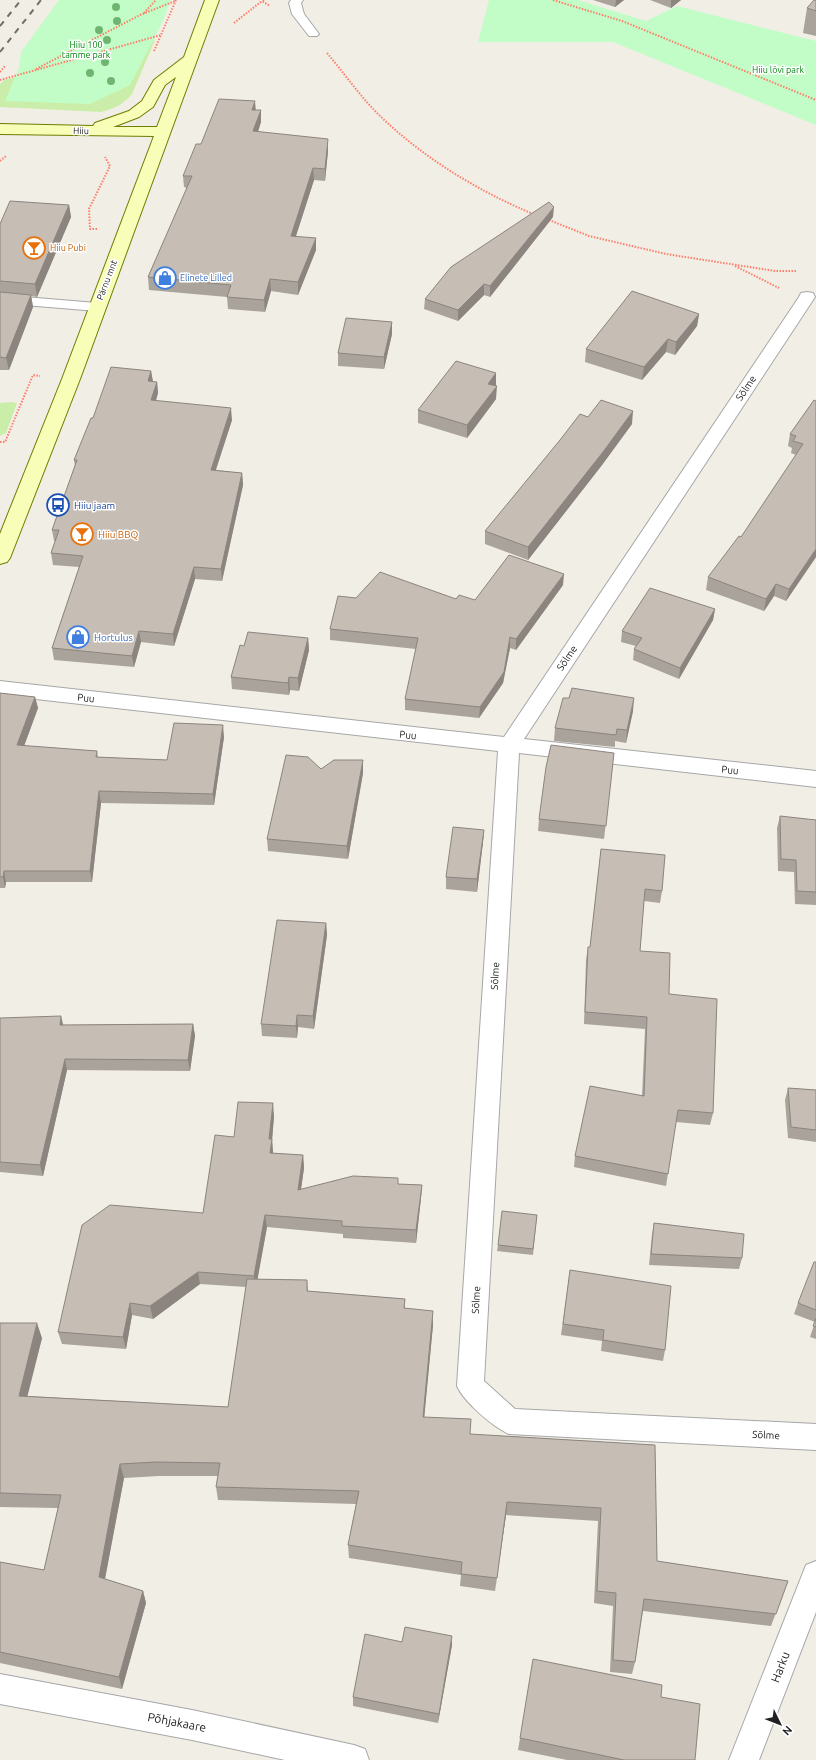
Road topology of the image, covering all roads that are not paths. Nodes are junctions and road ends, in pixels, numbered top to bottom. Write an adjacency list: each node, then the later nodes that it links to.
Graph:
1 (212, 0): 4 (main road, Pärnu mnt)
2 (297, 0): 3 (lane)
3 (313, 34)
4 (191, 58): 6 (main road); 7 (main road, Pärnu mnt)
5 (0, 129): 6 (main road, Hiiu)
6 (84, 131): 7 (main road, Hiiu)
7 (163, 132): 10 (main road, Pärnu mnt)
8 (796, 294): 13 (street, Sõlme)
9 (0, 299): 10 (lane)
10 (97, 307): 11 (main road, Pärnu mnt)
11 (0, 558)
12 (0, 688): 13 (street, Puu)
13 (509, 746): 14 (street, Puu); 15 (street, Sõlme)
14 (816, 779)
15 (816, 1437)
16 (816, 1575): 19 (street, Harku)
17 (0, 1689): 18 (street, Põhjakaare)
18 (354, 1760)
19 (744, 1760)

